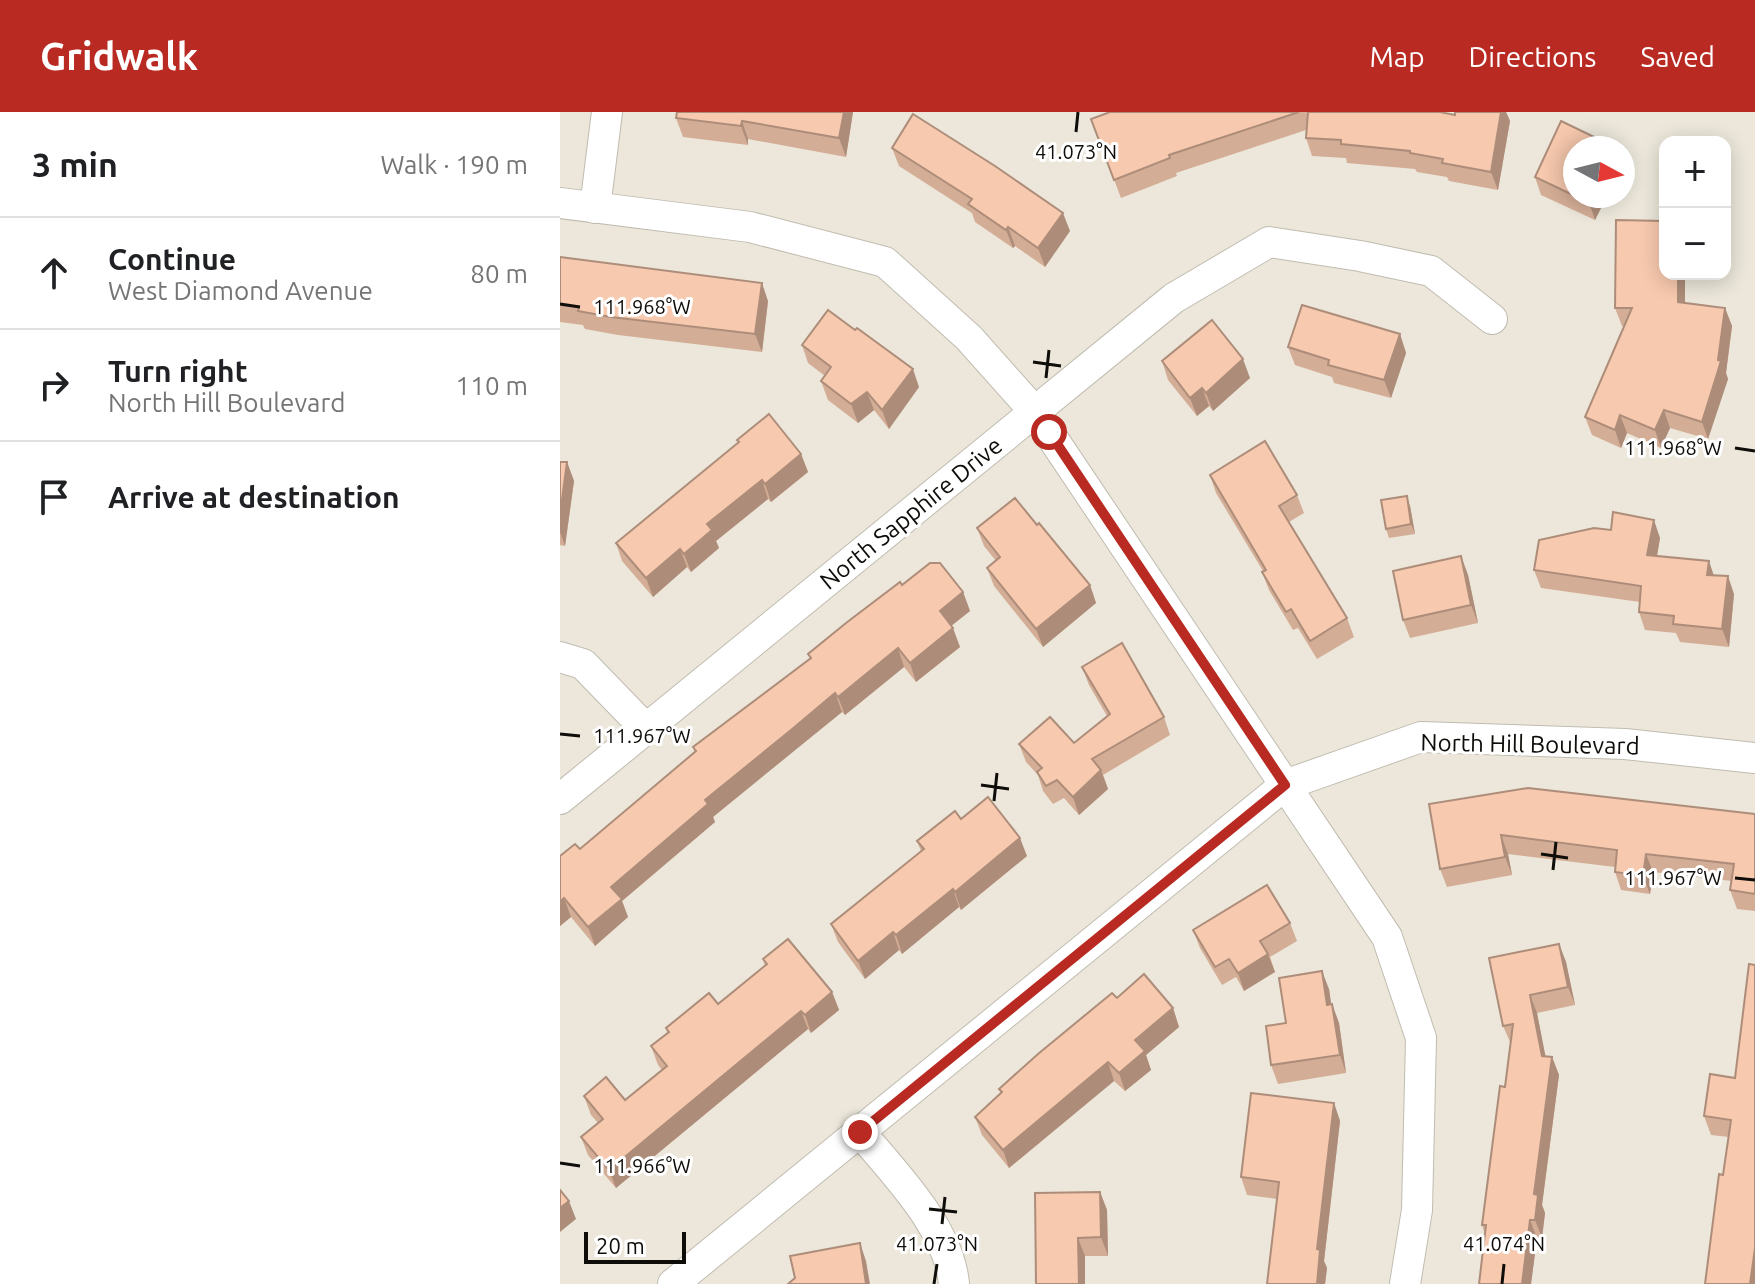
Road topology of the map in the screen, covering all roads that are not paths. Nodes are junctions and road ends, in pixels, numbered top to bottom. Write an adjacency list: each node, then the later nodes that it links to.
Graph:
1 (607, 112): 3 (street)
2 (560, 203): 3 (street)
3 (595, 208): 5 (street)
4 (1492, 319): 5 (street, North Sapphire Drive)
5 (1035, 412): 7 (street, North Sapphire Drive); 9 (street)
6 (560, 657): 7 (street)
7 (646, 729): 10 (street, North Sapphire Drive)
8 (1755, 758): 9 (street, North Hill Boulevard)
9 (1285, 785): 11 (street, North Hill Boulevard); 14 (street)
10 (560, 799)
11 (860, 1132): 12 (street, North Hill Boulevard); 13 (street)
12 (673, 1284)
13 (954, 1284)
14 (1405, 1284)

